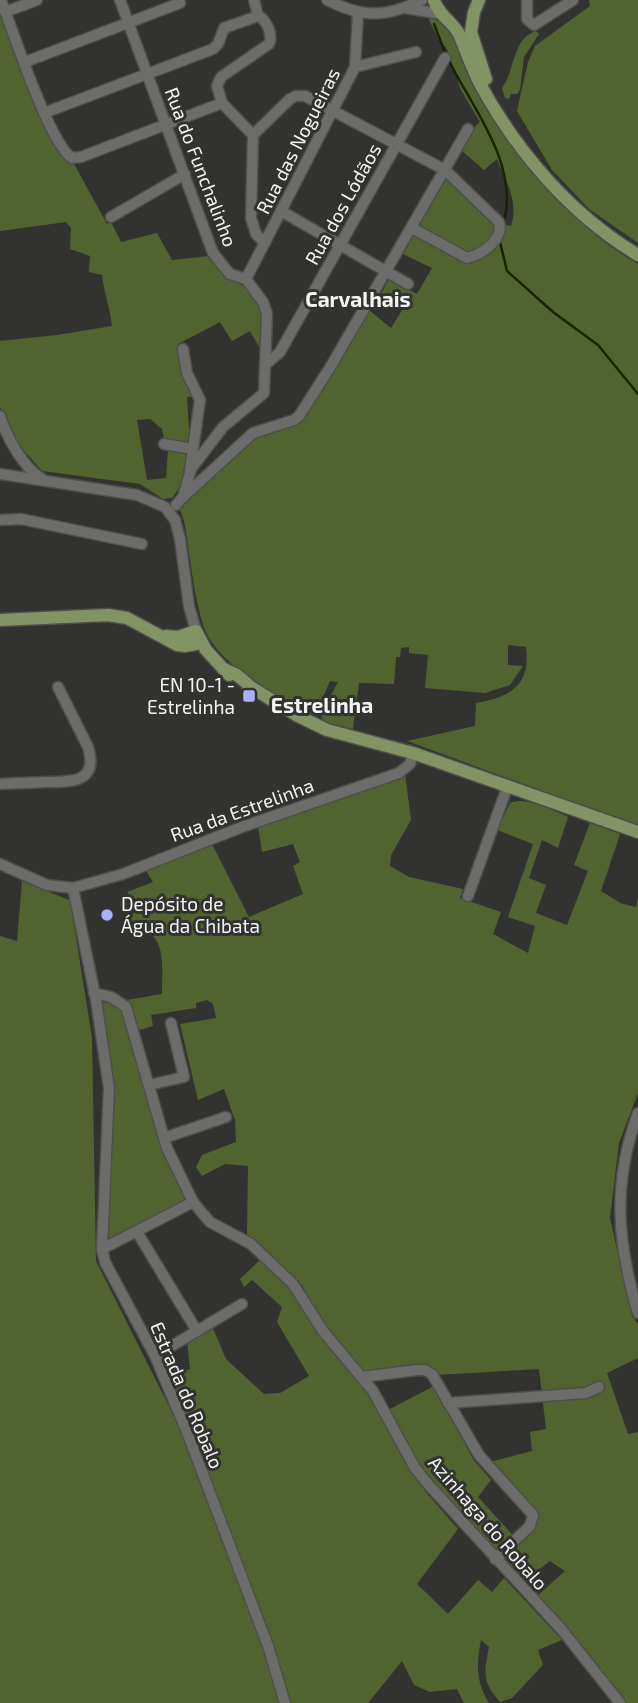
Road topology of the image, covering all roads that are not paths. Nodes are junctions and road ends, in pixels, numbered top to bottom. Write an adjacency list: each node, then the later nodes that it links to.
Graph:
1 (1, 0): 13 (street)
2 (37, 0): 13 (street)
3 (120, 0): 17 (street, Rua do Funchalinho)
4 (254, 0): 16 (street)
5 (327, 0): 14 (street)
6 (422, 0): 12 (street)
7 (435, 0): 15 (main road)
8 (527, 0): 9 (street)
9 (573, 0)
10 (180, 3): 17 (street)
11 (476, 6): 15 (main road); 37 (main road)
12 (405, 8): 14 (street); 15 (street)
13 (5, 12): 20 (street)
14 (358, 13): 21 (street, Rua das Nogueiras)
15 (443, 15): 38 (main road)
16 (258, 16): 22 (street); 23 (street)
17 (129, 23): 20 (street); 22 (street, Rua do Funchalinho)
18 (416, 52): 21 (street)
19 (445, 58): 29 (street, Rua dos Lódãos)
20 (25, 62): 25 (street)
21 (355, 67): 24 (street, Rua das Nogueiras)
22 (148, 73): 25 (street); 26 (street, Rua do Funchalinho)
23 (222, 103): 26 (street); 28 (street)
24 (333, 110): 28 (street); 29 (street); 32 (street, Rua das Nogueiras)
25 (44, 113): 26 (street)
26 (167, 124): 31 (street, Rua do Funchalinho)
27 (468, 129): 30 (street)
28 (253, 135): 35 (street)
29 (396, 144): 30 (street); 36 (street, Rua dos Lódãos)
30 (445, 170): 34 (street); 34 (street)
31 (185, 174): 33 (street); 40 (street, Rua do Funchalinho)
32 (281, 211): 35 (street, Rua das Nogueiras); 36 (street)
33 (111, 217)
34 (412, 228): 39 (street)
35 (265, 243): 40 (street, Rua das Nogueiras)
36 (339, 246): 39 (street); 43 (street, Rua dos Lódãos)
37 (638, 250)
38 (638, 255)
39 (387, 272): 41 (street); 50 (street)
40 (246, 279): 43 (street, Rua do Funchalinho)
41 (408, 284)
42 (183, 349): 46 (street)
43 (266, 363): 48 (street, Rua do Funchalinho)
44 (0, 416): 47 (street)
45 (164, 444): 46 (street)
46 (193, 449): 48 (street)
47 (24, 468): 49 (street); 50 (street)
48 (189, 473): 50 (street, Rua do Funchalinho)
49 (1, 474)
50 (177, 506): 54 (street)
51 (0, 520): 52 (street)
52 (142, 544)
53 (0, 620): 54 (main road)
54 (199, 637): 56 (main road)
55 (58, 687): 57 (street)
56 (412, 753): 58 (main road); 61 (street, Rua da Estrelinha)
57 (0, 783)
58 (508, 785): 59 (main road); 62 (street)
59 (638, 832)
60 (0, 864): 61 (street)
61 (73, 888): 63 (street, Estrada do Robalo)
62 (468, 896)
63 (94, 993): 65 (street, Azinhaga do Robalo); 71 (street, Estrada do Robalo)
64 (170, 1023): 65 (street)
65 (149, 1085): 68 (street, Azinhaga do Robalo)
66 (638, 1113): 73 (street)
67 (226, 1117): 68 (street)
68 (164, 1138): 69 (street, Azinhaga do Robalo)
69 (193, 1202): 70 (street); 76 (street, Azinhaga do Robalo)
70 (137, 1232): 71 (street); 74 (street)
71 (102, 1249): 75 (street, Estrada do Robalo)
72 (242, 1304): 74 (street)
73 (638, 1313)
74 (197, 1331): 75 (street)
75 (155, 1356): 80 (street, Estrada do Robalo)
76 (362, 1377): 78 (street); 79 (street, Azinhaga do Robalo)
77 (599, 1387): 78 (street)
78 (448, 1402): 79 (street)
79 (495, 1559): 81 (street, Azinhaga do Robalo)
80 (285, 1703)
81 (620, 1703)

